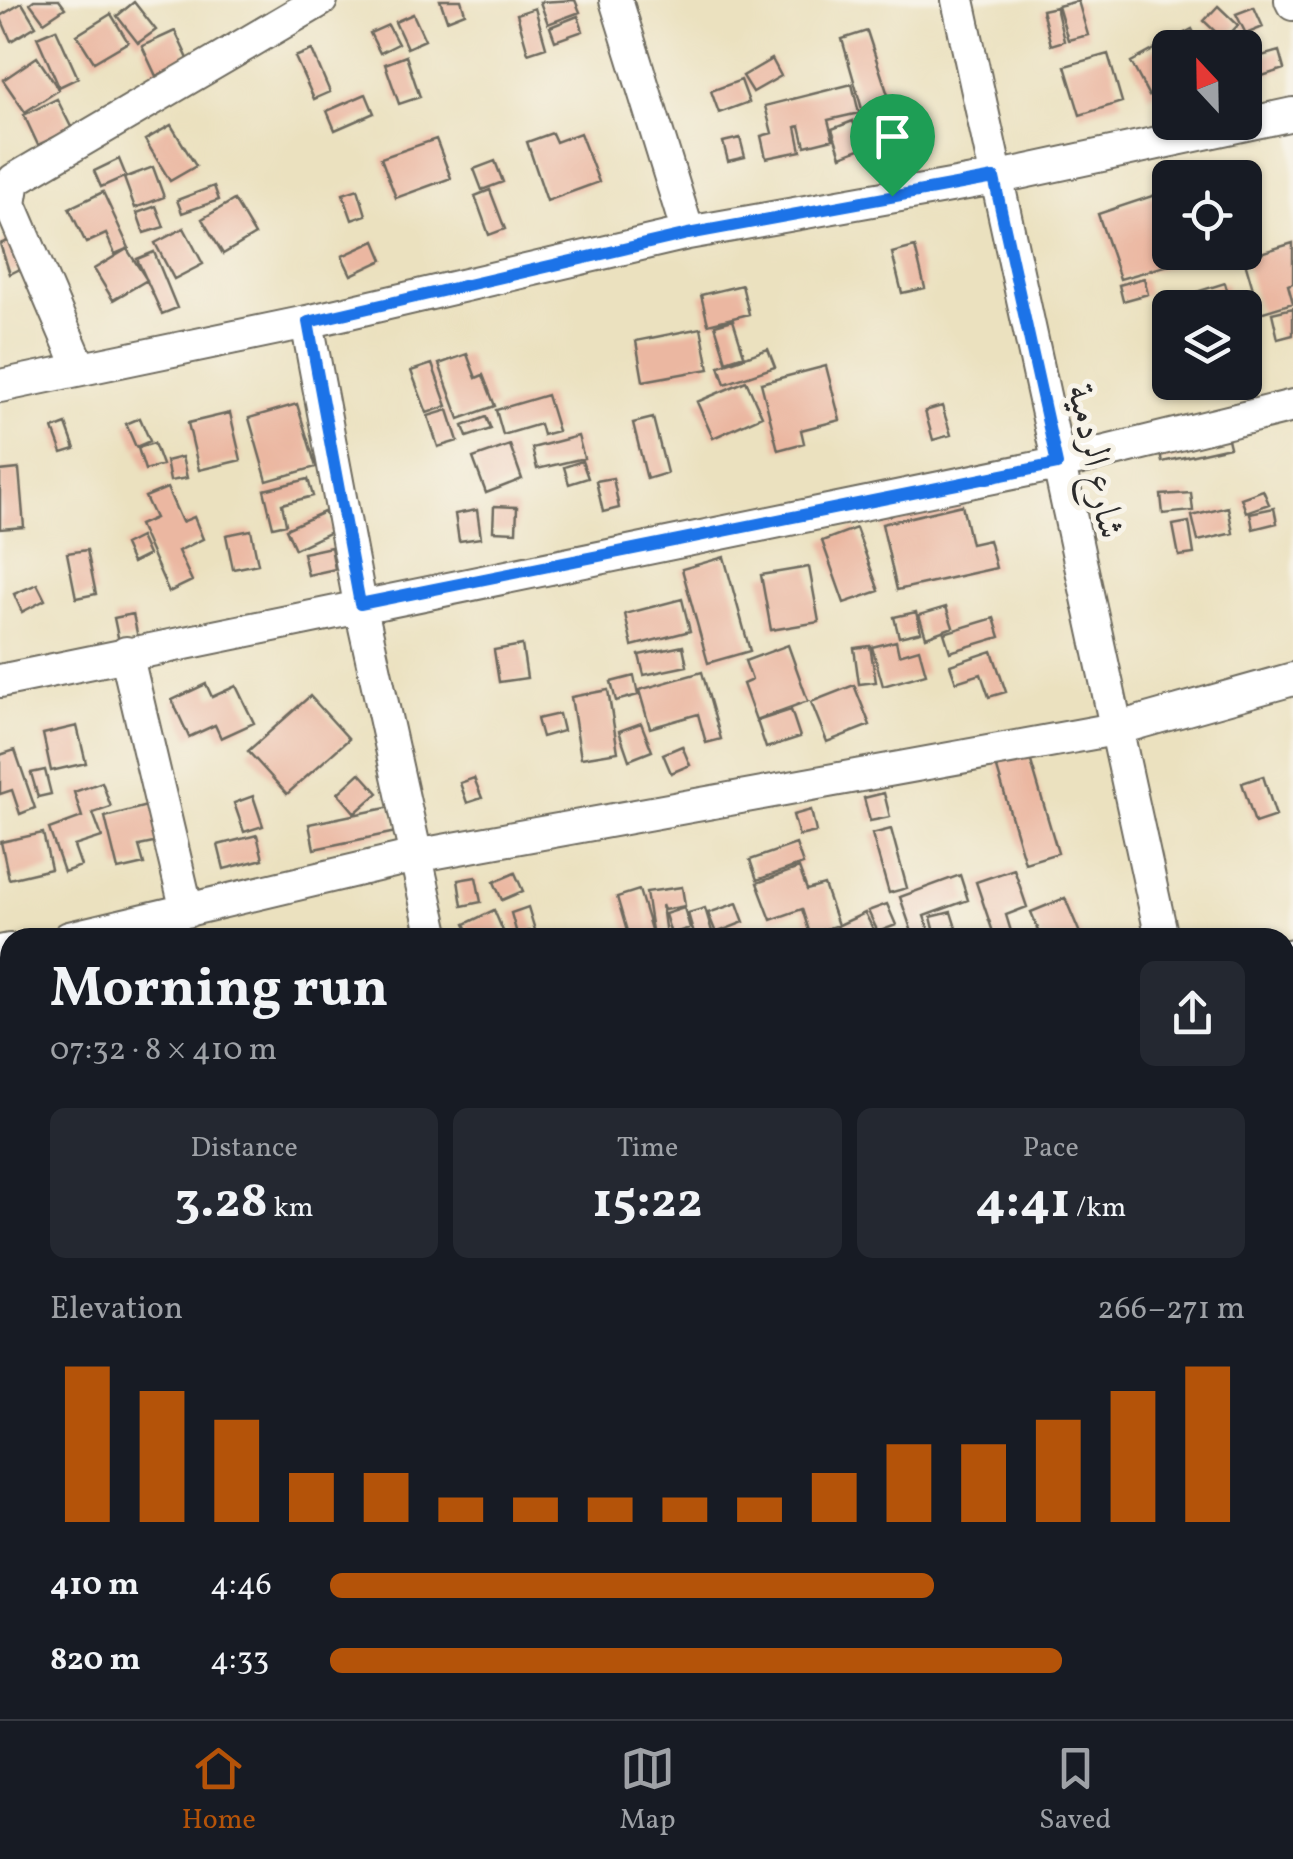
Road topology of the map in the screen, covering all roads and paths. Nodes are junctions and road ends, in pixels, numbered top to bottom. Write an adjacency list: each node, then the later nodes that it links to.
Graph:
1 (321, 0): 8 (street)
2 (616, 0): 6 (street)
3 (958, 0): 5 (street, شارع الردمية)
4 (1293, 114): 5 (street)
5 (994, 178): 6 (street); 11 (street, شارع الردمية)
6 (688, 234): 7 (street)
7 (308, 322): 8 (street); 12 (street)
8 (80, 368): 9 (street)
9 (0, 386)
10 (1293, 406): 11 (street)
11 (1057, 464): 12 (street); 16 (street, شارع الردمية)
12 (360, 604): 13 (street); 17 (street)
13 (126, 653): 15 (street); 18 (street)
14 (1293, 679): 16 (street)
15 (0, 681)
16 (1115, 729): 17 (street); 21 (street, شارع الردمية)
17 (415, 856): 18 (street); 20 (street)
18 (187, 911): 19 (street)
19 (113, 928)
20 (432, 928)
21 (1160, 928)

